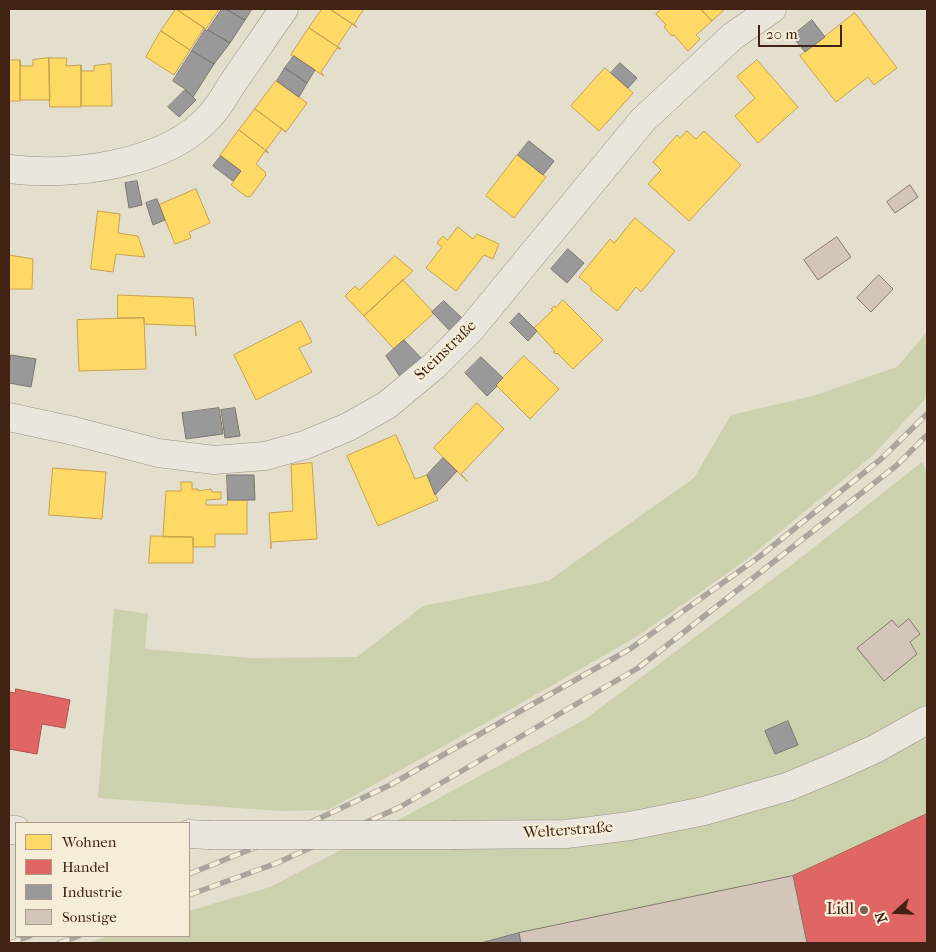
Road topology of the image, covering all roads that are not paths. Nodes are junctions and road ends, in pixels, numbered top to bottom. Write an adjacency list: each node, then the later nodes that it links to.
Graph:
1 (284, 9): 3 (street)
2 (772, 9): 4 (street, Steinstraße)
3 (9, 169)
4 (9, 417)
5 (927, 720): 6 (street, Welterstraße, bridge)
6 (198, 835)

